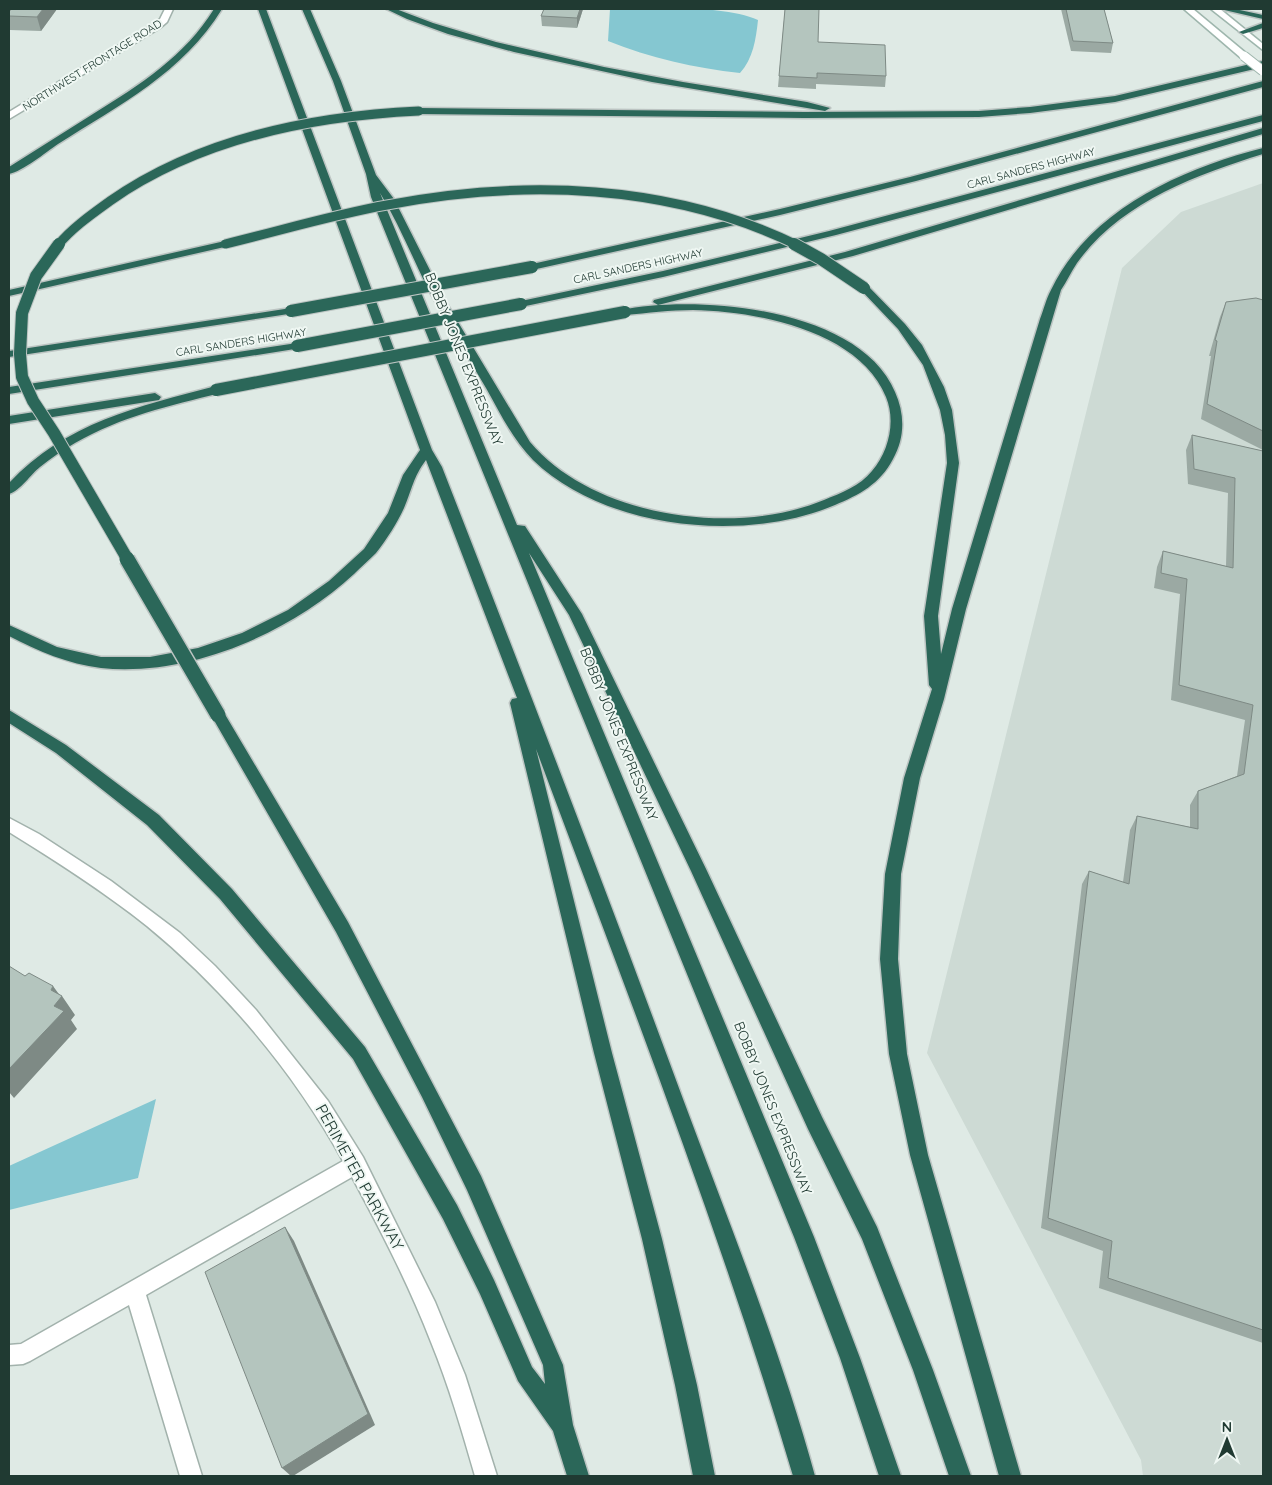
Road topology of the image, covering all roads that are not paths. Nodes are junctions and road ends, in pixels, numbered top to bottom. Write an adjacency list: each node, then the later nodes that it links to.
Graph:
1 (169, 9): 18 (street, NORTHWEST FRONTAGE ROAD)
2 (218, 9): 22 (highway)
3 (262, 9): 30 (highway)
4 (306, 9): 23 (highway, BOBBY JONES EXPRESSWAY)
5 (390, 9): 17 (highway)
6 (1188, 9): 12 (street)
7 (1215, 9): 11 (street)
8 (1224, 9): 9 (highway)
9 (1263, 17)
10 (1263, 25): 11 (highway)
11 (1243, 32): 12 (street); 13 (street)
12 (1224, 40): 15 (street, bridge)
13 (1263, 48)
14 (1263, 64): 17 (highway)
15 (1263, 71)
16 (1263, 84): 26 (highway, CARL SANDERS HIGHWAY, bridge)
17 (856, 115): 41 (highway, bridge)
18 (9, 116)
19 (1263, 118): 28 (highway, CARL SANDERS HIGHWAY, bridge)
20 (1263, 131): 25 (highway)
21 (1263, 151): 35 (highway)
22 (9, 171)
23 (371, 174): 25 (highway); 32 (highway, BOBBY JONES EXPRESSWAY)
24 (9, 293): 35 (highway, bridge)
25 (625, 312): 27 (highway, bridge)
26 (9, 354)
27 (216, 390): 29 (highway); 31 (highway)
28 (9, 391)
29 (9, 420)
30 (426, 450): 33 (highway); 34 (highway)
31 (9, 490)
32 (499, 496): 47 (highway, BOBBY JONES EXPRESSWAY); 48 (highway)
33 (9, 630)
34 (501, 636): 45 (highway); 46 (highway)
35 (937, 699): 49 (highway)
36 (9, 716): 41 (highway)
37 (9, 824): 38 (street, PERIMETER PARKWAY)
38 (356, 1164): 39 (street); 43 (street, PERIMETER PARKWAY)
39 (135, 1290): 40 (street); 42 (street)
40 (9, 1355)
41 (562, 1426): 44 (highway)
42 (191, 1476)
43 (486, 1476)
44 (578, 1476)
45 (704, 1476)
46 (804, 1476)
47 (890, 1476)
48 (960, 1476)
49 (1010, 1476)

